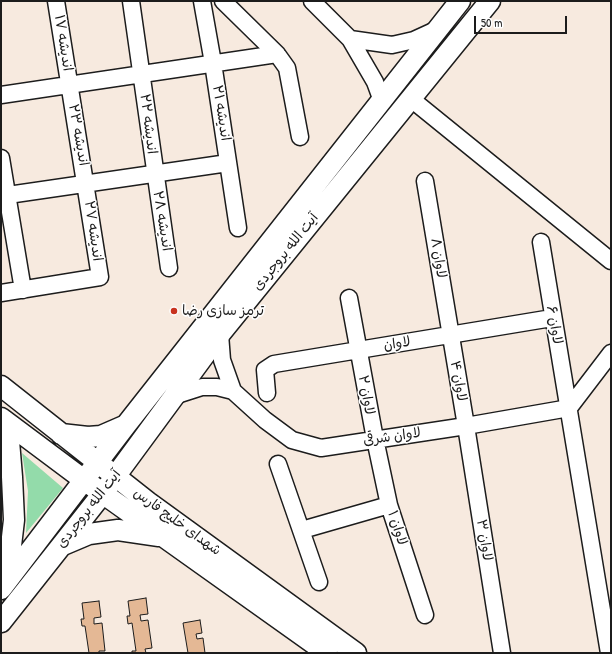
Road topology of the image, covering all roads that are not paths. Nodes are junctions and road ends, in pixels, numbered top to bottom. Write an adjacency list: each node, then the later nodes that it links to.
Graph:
1 (56, 1): 13 (street, اندیشه ۱۷)
2 (131, 1): 12 (street, اندیشه ۲۲)
3 (202, 1): 11 (street, اندیشه ۲۱)
4 (223, 1): 10 (street)
5 (312, 1): 9 (street)
6 (460, 1): 8 (main road, آیت الله بروجردی)
7 (490, 1): 15 (main road, آیت الله بروجردی)
8 (438, 29): 9 (street); 16 (main road, آیت الله بروجردی)
9 (350, 39): 16 (street)
10 (277, 54): 11 (street); 17 (street)
11 (213, 64): 12 (street); 19 (street, اندیشه ۲۱)
12 (142, 74): 13 (street); 20 (street, اندیشه ۲۲)
13 (69, 85): 14 (street); 22 (street, اندیشه ۲۳)
14 (1, 95)
15 (410, 98): 26 (street); 32 (main road, آیت الله بروجردی)
16 (382, 101): 42 (main road, آیت الله بروجردی)
17 (300, 137)
18 (1, 158): 23 (street)
19 (228, 163): 20 (street); 24 (street, اندیشه ۲۱)
20 (154, 173): 22 (street); 27 (street, اندیشه ۲۸)
21 (425, 181): 33 (street, لاوان ۸)
22 (86, 185): 23 (street); 28 (street, اندیشه ۲۷)
23 (4, 196): 28 (street)
24 (238, 228)
25 (541, 242): 31 (street, لاوان ۶)
26 (611, 261)
27 (169, 268)
28 (23, 290): 29 (street)
29 (1, 293)
30 (349, 298): 34 (street)
31 (552, 318): 33 (street, لاوان); 40 (street, لاوان ۶)
32 (220, 334): 37 (street); 39 (main road, آیت الله بروجردی)
33 (450, 335): 34 (street, لاوان); 43 (street, لاوان ۴)
34 (358, 350): 38 (street, لاوان); 46 (street, لاوان ۲)
35 (611, 353): 40 (street)
36 (1, 386): 44 (main road, شهدای خلیج فارس)
37 (233, 392): 39 (street); 46 (street, لاوان شرقی)
38 (267, 393)
39 (174, 396): 45 (main road, آیت الله بروجردی)
40 (569, 408): 43 (street, لاوان شرقی); 62 (street)
41 (3, 419): 50 (main road, شهدای خلیج فارس); 60 (main road)
42 (126, 425): 44 (main road); 47 (main road, آیت الله بروجردی)
43 (466, 426): 46 (street, لاوان شرقی); 66 (street, لاوان ۳)
44 (59, 433): 47 (main road, شهدای خلیج فارس)
45 (146, 434): 49 (main road, آیت الله بروجردی); 52 (main road)
46 (374, 439): 53 (street, لاوان ۱)
47 (97, 463): 49 (main road, شهدای خلیج فارس); 50 (main road, آیت الله بروجردی)
48 (278, 464): 56 (street)
49 (115, 476): 51 (main road, آیت الله بروجردی); 52 (main road, شهدای خلیج فارس)
50 (84, 480): 51 (main road, شهدای خلیج فارس); 54 (main road, آیت الله بروجردی)
51 (103, 493): 55 (main road, آیت الله بروجردی); 57 (main road, شهدای خلیج فارس)
52 (148, 502): 65 (main road, شهدای خلیج فارس)
53 (390, 505): 56 (street); 61 (street, لاوان ۱)
54 (60, 511): 55 (main road); 60 (main road, آیت الله بروجردی)
55 (78, 524): 58 (main road, آیت الله بروجردی)
56 (302, 530): 59 (street)
57 (164, 537): 58 (main road); 64 (main road, شهدای خلیج فارس)
58 (61, 546): 63 (main road, آیت الله بروجردی)
59 (319, 582)
60 (4, 585)
61 (425, 615)
62 (607, 616): 67 (street)
63 (1, 622)
64 (327, 653)
65 (356, 653)
66 (502, 653)
67 (609, 653)

